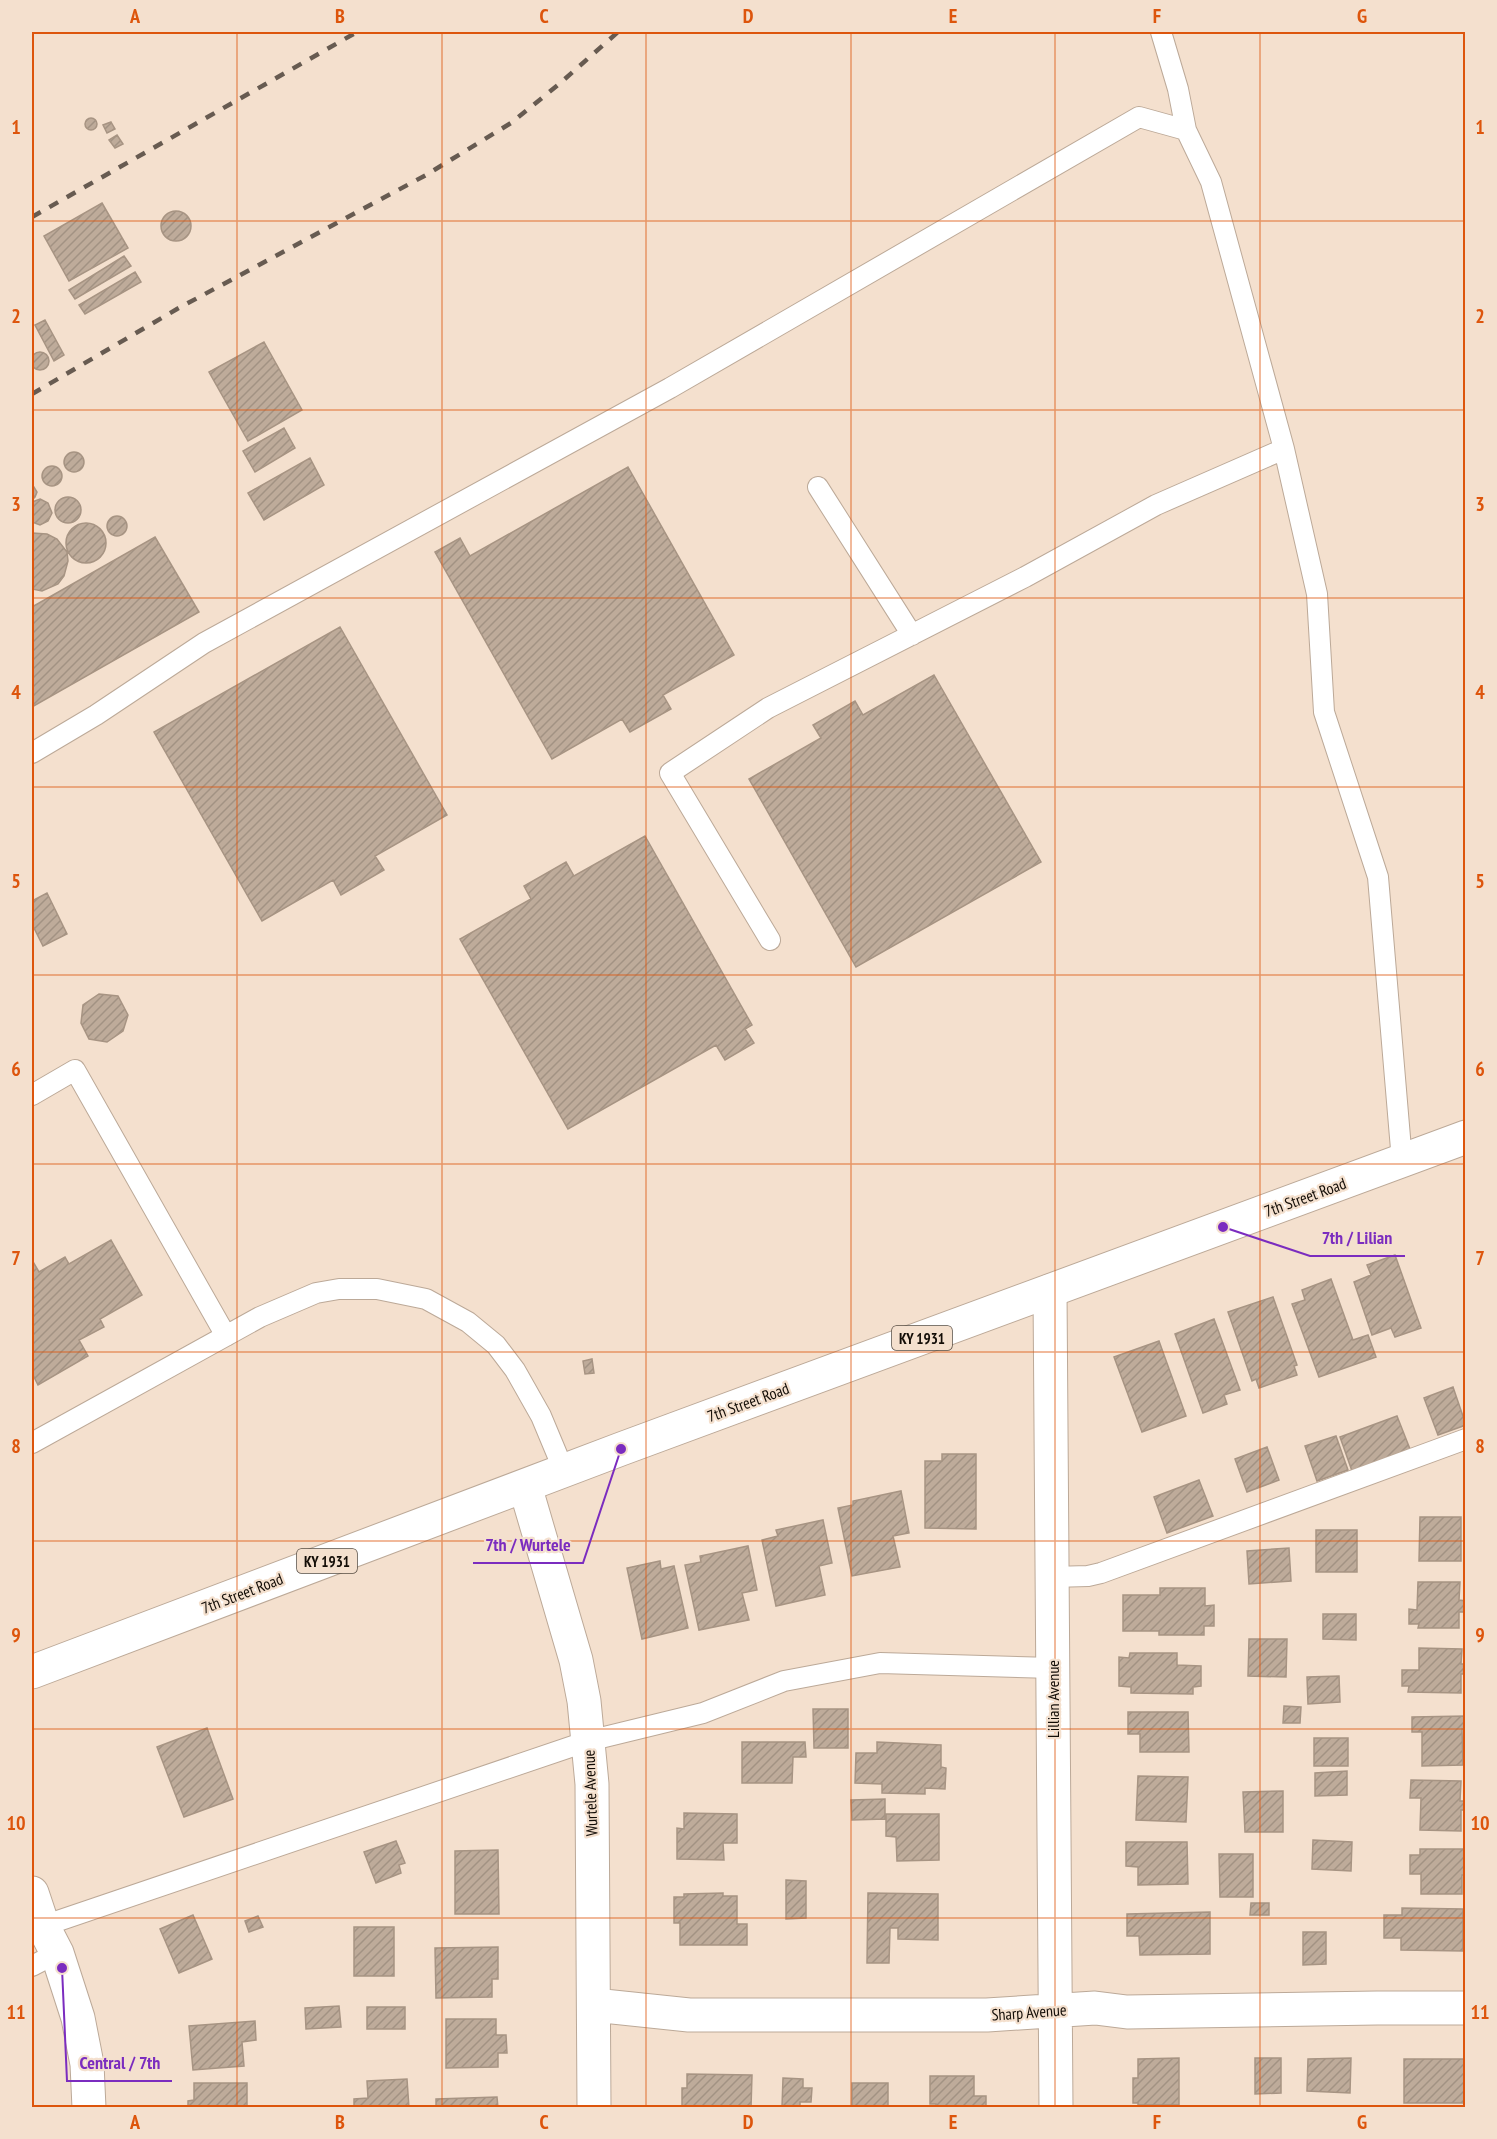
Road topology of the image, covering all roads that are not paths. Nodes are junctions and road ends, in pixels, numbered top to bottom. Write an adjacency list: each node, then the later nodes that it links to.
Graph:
1 (1161, 32): 2 (lane)
2 (1186, 130): 3 (lane); 6 (lane)
3 (1284, 448): 5 (lane); 10 (lane)
4 (818, 487): 5 (lane)
5 (912, 635): 7 (lane)
6 (32, 753)
7 (770, 940)
8 (32, 1095): 12 (lane)
9 (1466, 1137): 10 (street, 7th Street Road / KY 1931)
10 (1402, 1161): 11 (street, 7th Street Road / KY 1931)
11 (1050, 1291): 15 (street, 7th Street Road / KY 1931); 17 (street, Lillian Avenue)
12 (226, 1336): 14 (lane); 15 (lane)
13 (1466, 1438): 17 (lane)
14 (32, 1443)
15 (564, 1471): 16 (street, 7th Street Road / KY 1931)
16 (525, 1486): 19 (street, 7th Street Road / KY 1931); 20 (street, Wurtele Avenue)
17 (1052, 1577): 18 (street, Lillian Avenue)
18 (1053, 1668): 20 (lane); 25 (street, Lillian Avenue)
19 (32, 1672)
20 (588, 1741): 22 (lane); 23 (street, Wurtele Avenue)
21 (32, 1893): 22 (street)
22 (44, 1948): 26 (street)
23 (594, 2005): 25 (street, Sharp Avenue); 27 (street, Wurtele Avenue)
24 (1466, 2008): 25 (street, Sharp Avenue)
25 (1055, 2009): 28 (street, Lillian Avenue)
26 (89, 2108)
27 (594, 2108)
28 (1056, 2108)

